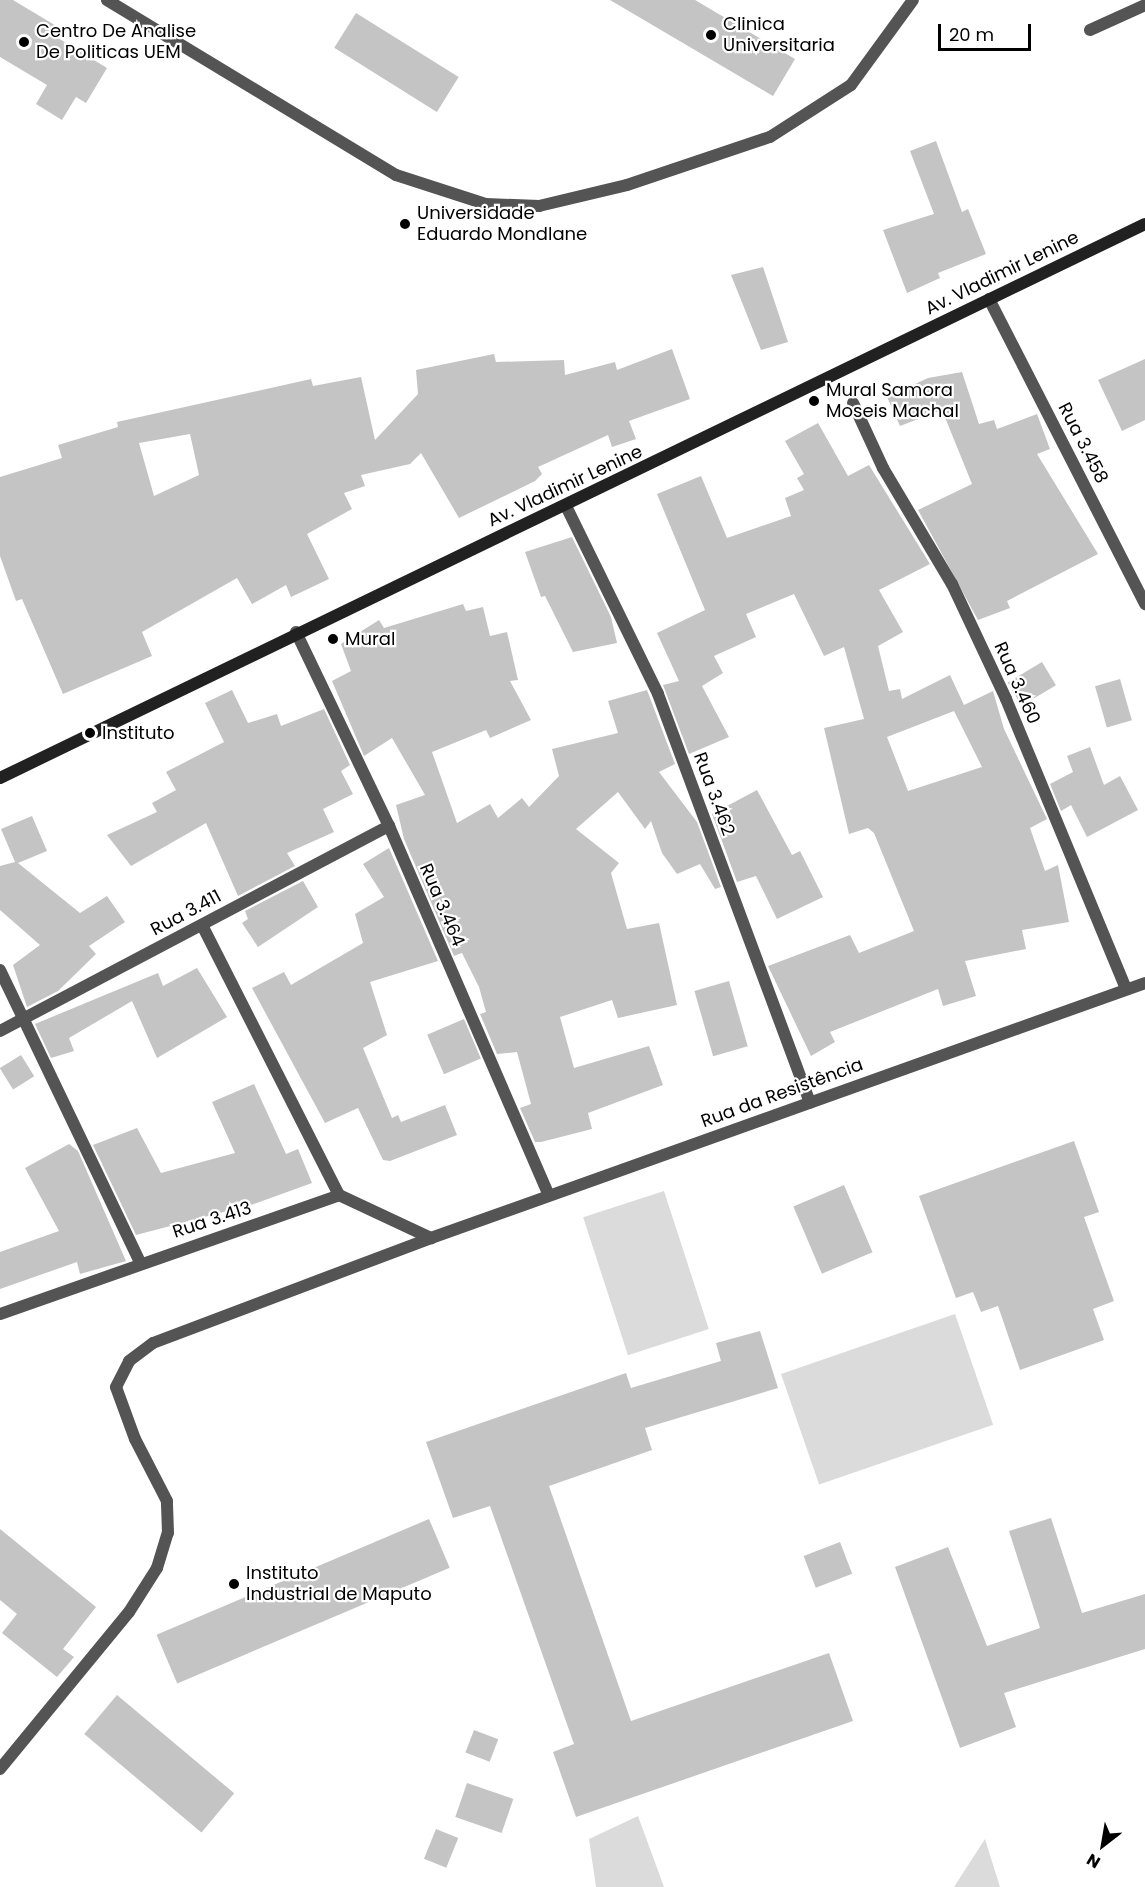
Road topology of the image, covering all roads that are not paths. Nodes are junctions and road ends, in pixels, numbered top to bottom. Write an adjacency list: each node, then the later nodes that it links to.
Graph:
1 (107, 0): 2 (street)
2 (913, 0)
3 (1145, 5): 4 (street)
4 (1090, 30)
5 (1145, 224): 6 (main road, Av. Vladimir Lenine)
6 (989, 299): 8 (main road, Av. Vladimir Lenine); 9 (street, Rua 3.458)
7 (853, 403): 16 (street, Rua 3.460)
8 (566, 506): 10 (main road, Av. Vladimir Lenine); 19 (street, Rua 3.462)
9 (1145, 604)
10 (296, 632): 11 (main road, Av. Vladimir Lenine); 12 (street, Rua 3.464)
11 (0, 778)
12 (389, 826): 13 (street, Rua 3.411); 21 (street, Rua 3.464)
13 (201, 925): 17 (street, Rua 3.411); 20 (street)
14 (0, 970): 17 (street)
15 (1145, 983): 16 (street, Rua da Resistência)
16 (1126, 989): 19 (street, Rua da Resistência)
17 (24, 1018): 18 (street, Rua 3.411); 23 (street)
18 (0, 1031)
19 (810, 1102): 21 (street, Rua da Resistência)
20 (339, 1195): 22 (street); 23 (street, Rua 3.413)
21 (549, 1196): 22 (street, Rua da Resistência)
22 (431, 1238): 25 (street, Rua da Resistência)
23 (140, 1262): 24 (street, Rua 3.413)
24 (0, 1314)
25 (0, 1769)

